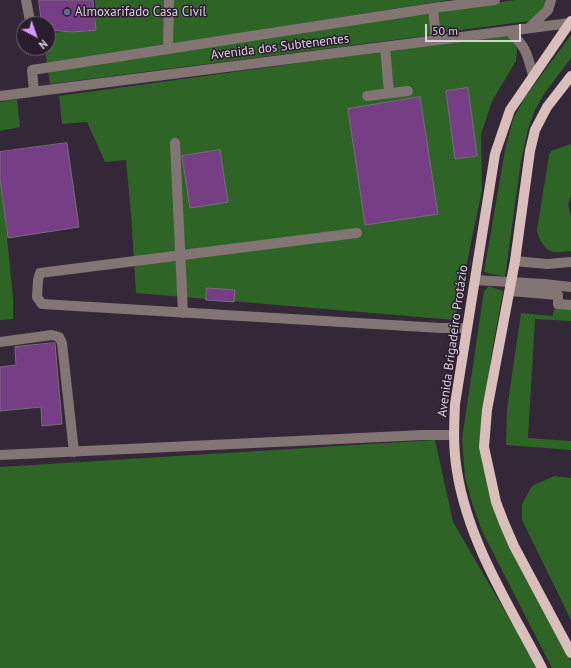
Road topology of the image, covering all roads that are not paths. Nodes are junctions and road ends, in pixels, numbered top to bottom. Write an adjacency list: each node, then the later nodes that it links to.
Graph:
1 (26, 0): 6 (street)
2 (169, 0): 12 (street)
3 (495, 0): 5 (street, Avenida dos Subtenentes)
4 (551, 0): 8 (street)
5 (433, 8): 10 (street); 12 (street, Avenida dos Subtenentes)
6 (29, 16)
7 (570, 22): 8 (street, Avenida dos Subtenentes); 13 (main road, Avenida Brigadeiro Protázio)
8 (529, 28): 9 (street, Avenida dos Subtenentes)
9 (508, 31): 10 (street, Avenida dos Subtenentes); 13 (street)
10 (436, 40): 11 (street, Avenida dos Subtenentes)
11 (385, 47): 15 (street, Avenida dos Subtenentes); 17 (street)
12 (168, 49): 15 (street, Avenida dos Subtenentes)
13 (533, 75): 25 (main road, Avenida Brigadeiro Protázio)
14 (571, 76): 23 (main road)
15 (34, 91): 18 (street, Avenida dos Subtenentes)
16 (408, 91): 17 (street)
17 (389, 93): 19 (street)
18 (0, 96)
19 (367, 96)
20 (175, 142): 22 (street)
21 (357, 233): 22 (street)
22 (180, 255): 30 (street); 30 (street)
23 (516, 261): 24 (street); 26 (main road)
24 (571, 262)
25 (475, 280): 26 (street); 31 (main road, Avenida Brigadeiro Protázio)
26 (511, 287): 28 (street); 36 (main road)
27 (571, 287): 28 (street)
28 (555, 290): 29 (street)
29 (571, 305)
30 (183, 313): 31 (street)
31 (467, 328): 33 (main road, Avenida Brigadeiro Protázio)
32 (0, 342): 34 (street)
33 (454, 435): 34 (street); 37 (main road, Avenida Brigadeiro Protázio)
34 (74, 452): 35 (street)
35 (0, 455)
36 (571, 653)
37 (542, 668)

